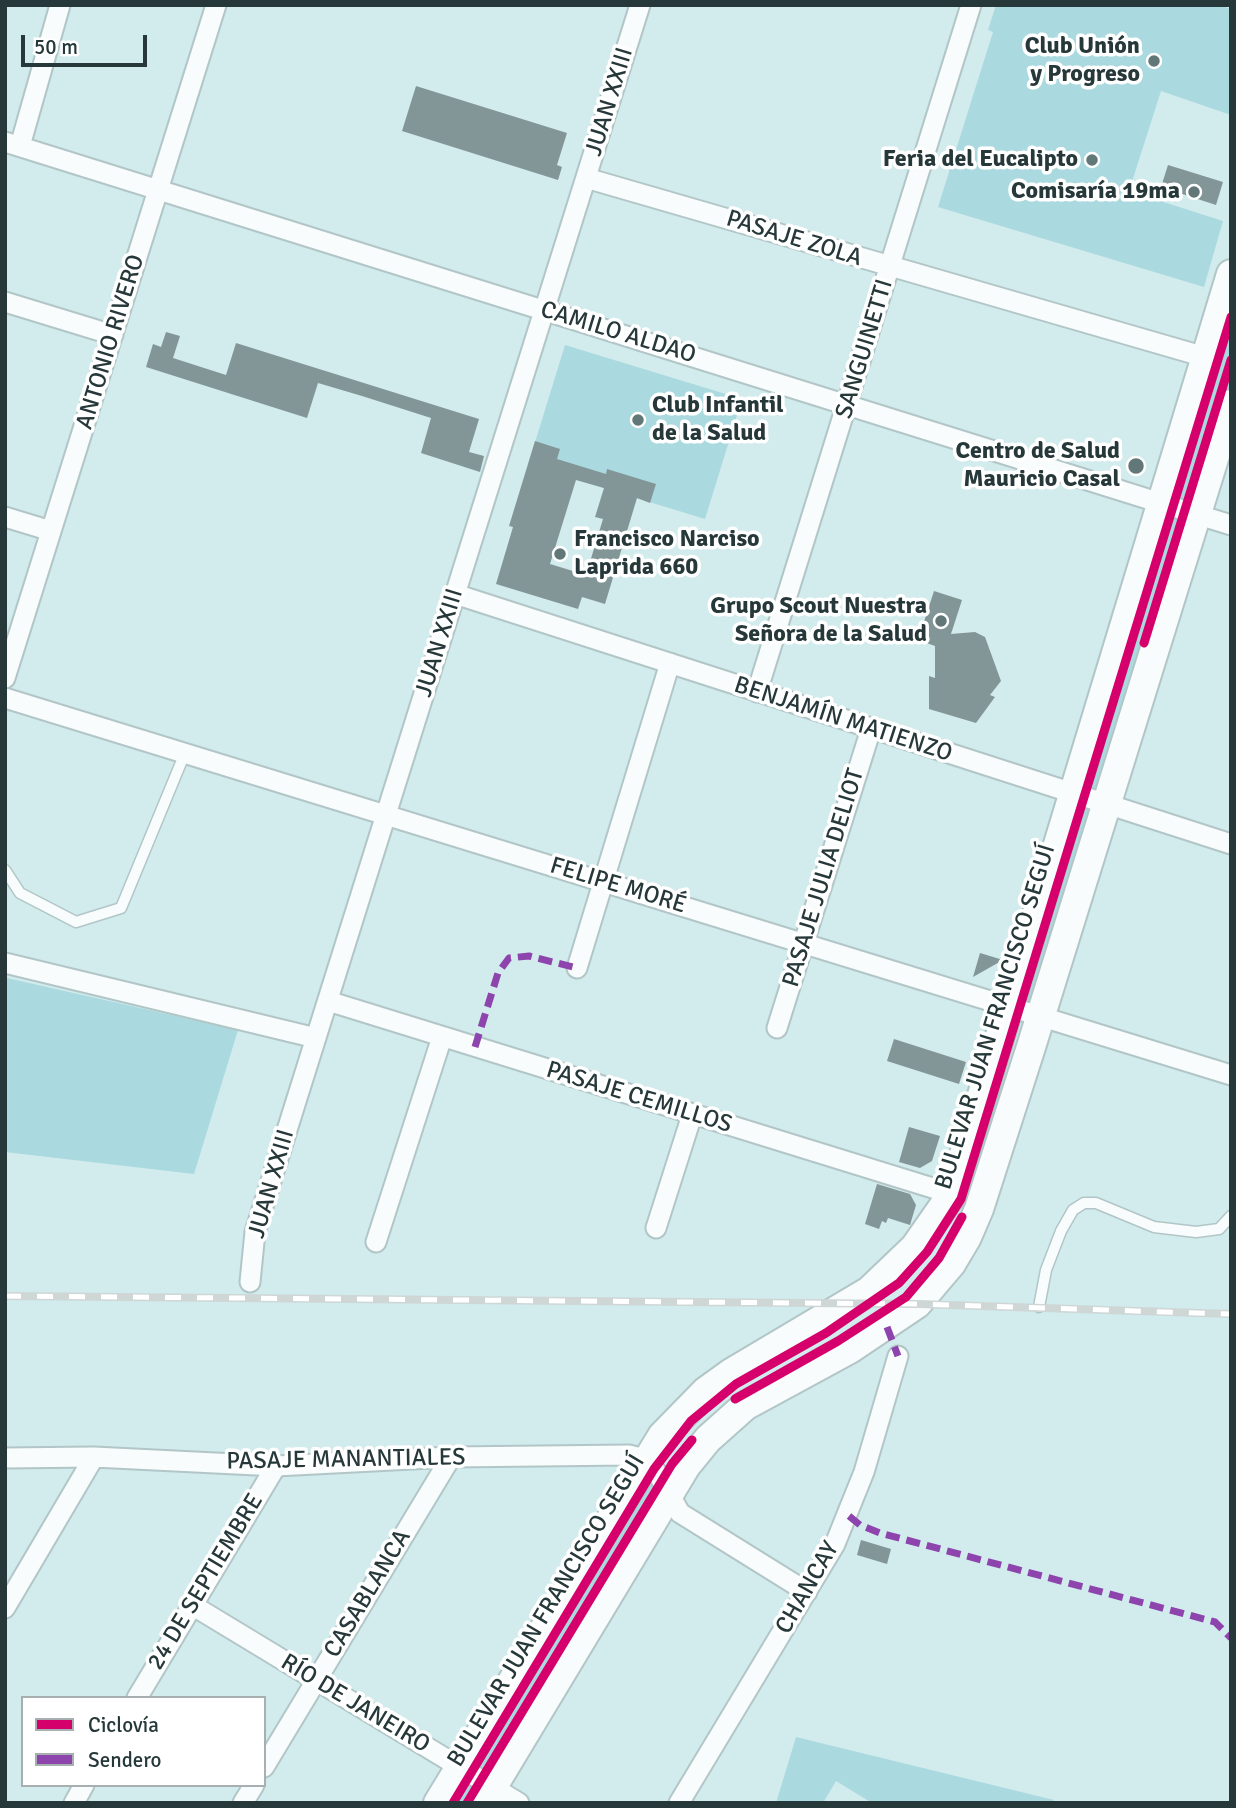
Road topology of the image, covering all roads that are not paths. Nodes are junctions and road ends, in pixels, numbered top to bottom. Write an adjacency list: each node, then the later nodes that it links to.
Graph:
1 (60, 5): 5 (street)
2 (216, 5): 7 (street, ANTONIO RIVERO)
3 (640, 5): 6 (street, JUAN XXIII)
4 (971, 5): 8 (street, SANGUINETTI)
5 (13, 144): 7 (street, CAMILO ALDAO)
6 (586, 178): 8 (street, PASAJE ZOLA); 11 (street, JUAN XXIII)
7 (158, 190): 11 (street, CAMILO ALDAO); 12 (street, ANTONIO RIVERO)
8 (891, 268): 13 (street, PASAJE ZOLA); 15 (street, SANGUINETTI)
9 (1231, 274): 13 (main road, BULEVAR JUAN FRANCISCO SEGUÍ)
10 (5, 302): 12 (street)
11 (544, 310): 15 (street, CAMILO ALDAO); 21 (street, JUAN XXIII)
12 (113, 335): 20 (street, ANTONIO RIVERO)
13 (1205, 358): 16 (main road, BULEVAR JUAN FRANCISCO SEGUÍ)
14 (1231, 404): 17 (main road, BULEVAR JUAN FRANCISCO SEGUÍ)
15 (848, 405): 16 (street, CAMILO ALDAO); 24 (street, SANGUINETTI)
16 (1160, 503): 17 (street, CAMILO ALDAO); 28 (main road, BULEVAR JUAN FRANCISCO SEGUÍ)
17 (1197, 514): 19 (street, CAMILO ALDAO); 29 (main road, BULEVAR JUAN FRANCISCO SEGUÍ)
18 (5, 517): 20 (street)
19 (1231, 525)
20 (51, 531): 23 (street, ANTONIO RIVERO)
21 (455, 594): 22 (street, BENJAMÍN MATIENZO); 30 (street, JUAN XXIII)
22 (670, 663): 24 (street, BENJAMÍN MATIENZO); 33 (street)
23 (5, 678)
24 (757, 692): 26 (street, BENJAMÍN MATIENZO)
25 (5, 698): 27 (street, FELIPE MORÉ)
26 (871, 729): 28 (street, BENJAMÍN MATIENZO); 34 (street, PASAJE JULIA DELIOT)
27 (185, 753): 30 (street, FELIPE MORÉ); 32 (lane)
28 (1074, 795): 29 (street, BENJAMÍN MATIENZO); 38 (main road, BULEVAR JUAN FRANCISCO SEGUÍ)
29 (1107, 806): 31 (street, BENJAMÍN MATIENZO); 39 (main road, BULEVAR JUAN FRANCISCO SEGUÍ)
30 (386, 815): 33 (street, FELIPE MORÉ); 37 (street, JUAN XXIII)
31 (1231, 844)
32 (5, 870)
33 (603, 881): 34 (street, FELIPE MORÉ); 36 (street)
34 (803, 943): 38 (street, FELIPE MORÉ); 40 (street, PASAJE JULIA DELIOT)
35 (5, 963): 42 (street)
36 (577, 968)
37 (328, 1001): 41 (street, PASAJE CEMILLOS); 42 (street, JUAN XXIII)
38 (1010, 1006): 39 (street, FELIPE MORÉ); 45 (main road, BULEVAR JUAN FRANCISCO SEGUÍ)
39 (1041, 1016): 43 (street, FELIPE MORÉ); 57 (main road, BULEVAR JUAN FRANCISCO SEGUÍ)
40 (776, 1028)
41 (442, 1037): 44 (street, PASAJE CEMILLOS); 48 (street)
42 (316, 1038): 49 (street, JUAN XXIII)
43 (1231, 1075)
44 (692, 1115): 45 (street, PASAJE CEMILLOS); 47 (street)
45 (952, 1194): 55 (main road, BULEVAR JUAN FRANCISCO SEGUÍ)
46 (1231, 1216): 50 (lane)
47 (656, 1228)
48 (376, 1242)
49 (250, 1282)
50 (1040, 1307)
51 (898, 1356): 58 (street, CHANCAY)
52 (94, 1457): 54 (street, PASAJE MANANTIALES); 56 (street, PASAJE MANANTIALES); 60 (street)
53 (451, 1457): 55 (street, PASAJE MANANTIALES); 56 (street, PASAJE MANANTIALES); 61 (street, CASABLANCA)
54 (5, 1458)
55 (645, 1460): 57 (street); 64 (main road, BULEVAR JUAN FRANCISCO SEGUÍ)
56 (276, 1466): 59 (street, 24 DE SEPTIEMBRE)
57 (669, 1494): 58 (street); 67 (main road, BULEVAR JUAN FRANCISCO SEGUÍ)
58 (807, 1592): 72 (street, CHANCAY)
59 (192, 1605): 61 (street, RÍO DE JANEIRO); 62 (street, 24 DE SEPTIEMBRE)
60 (5, 1608)
61 (316, 1681): 63 (street, CASABLANCA); 64 (street, RÍO DE JANEIRO)
62 (138, 1696)
63 (266, 1764)
64 (460, 1768): 67 (street, RÍO DE JANEIRO); 70 (main road, BULEVAR JUAN FRANCISCO SEGUÍ)
65 (83, 1787): 68 (street)
66 (253, 1787): 69 (street)
67 (487, 1795): 71 (street, RÍO DE JANEIRO)
68 (74, 1803)
69 (243, 1803)
70 (438, 1803)
71 (519, 1803)
72 (679, 1803)

